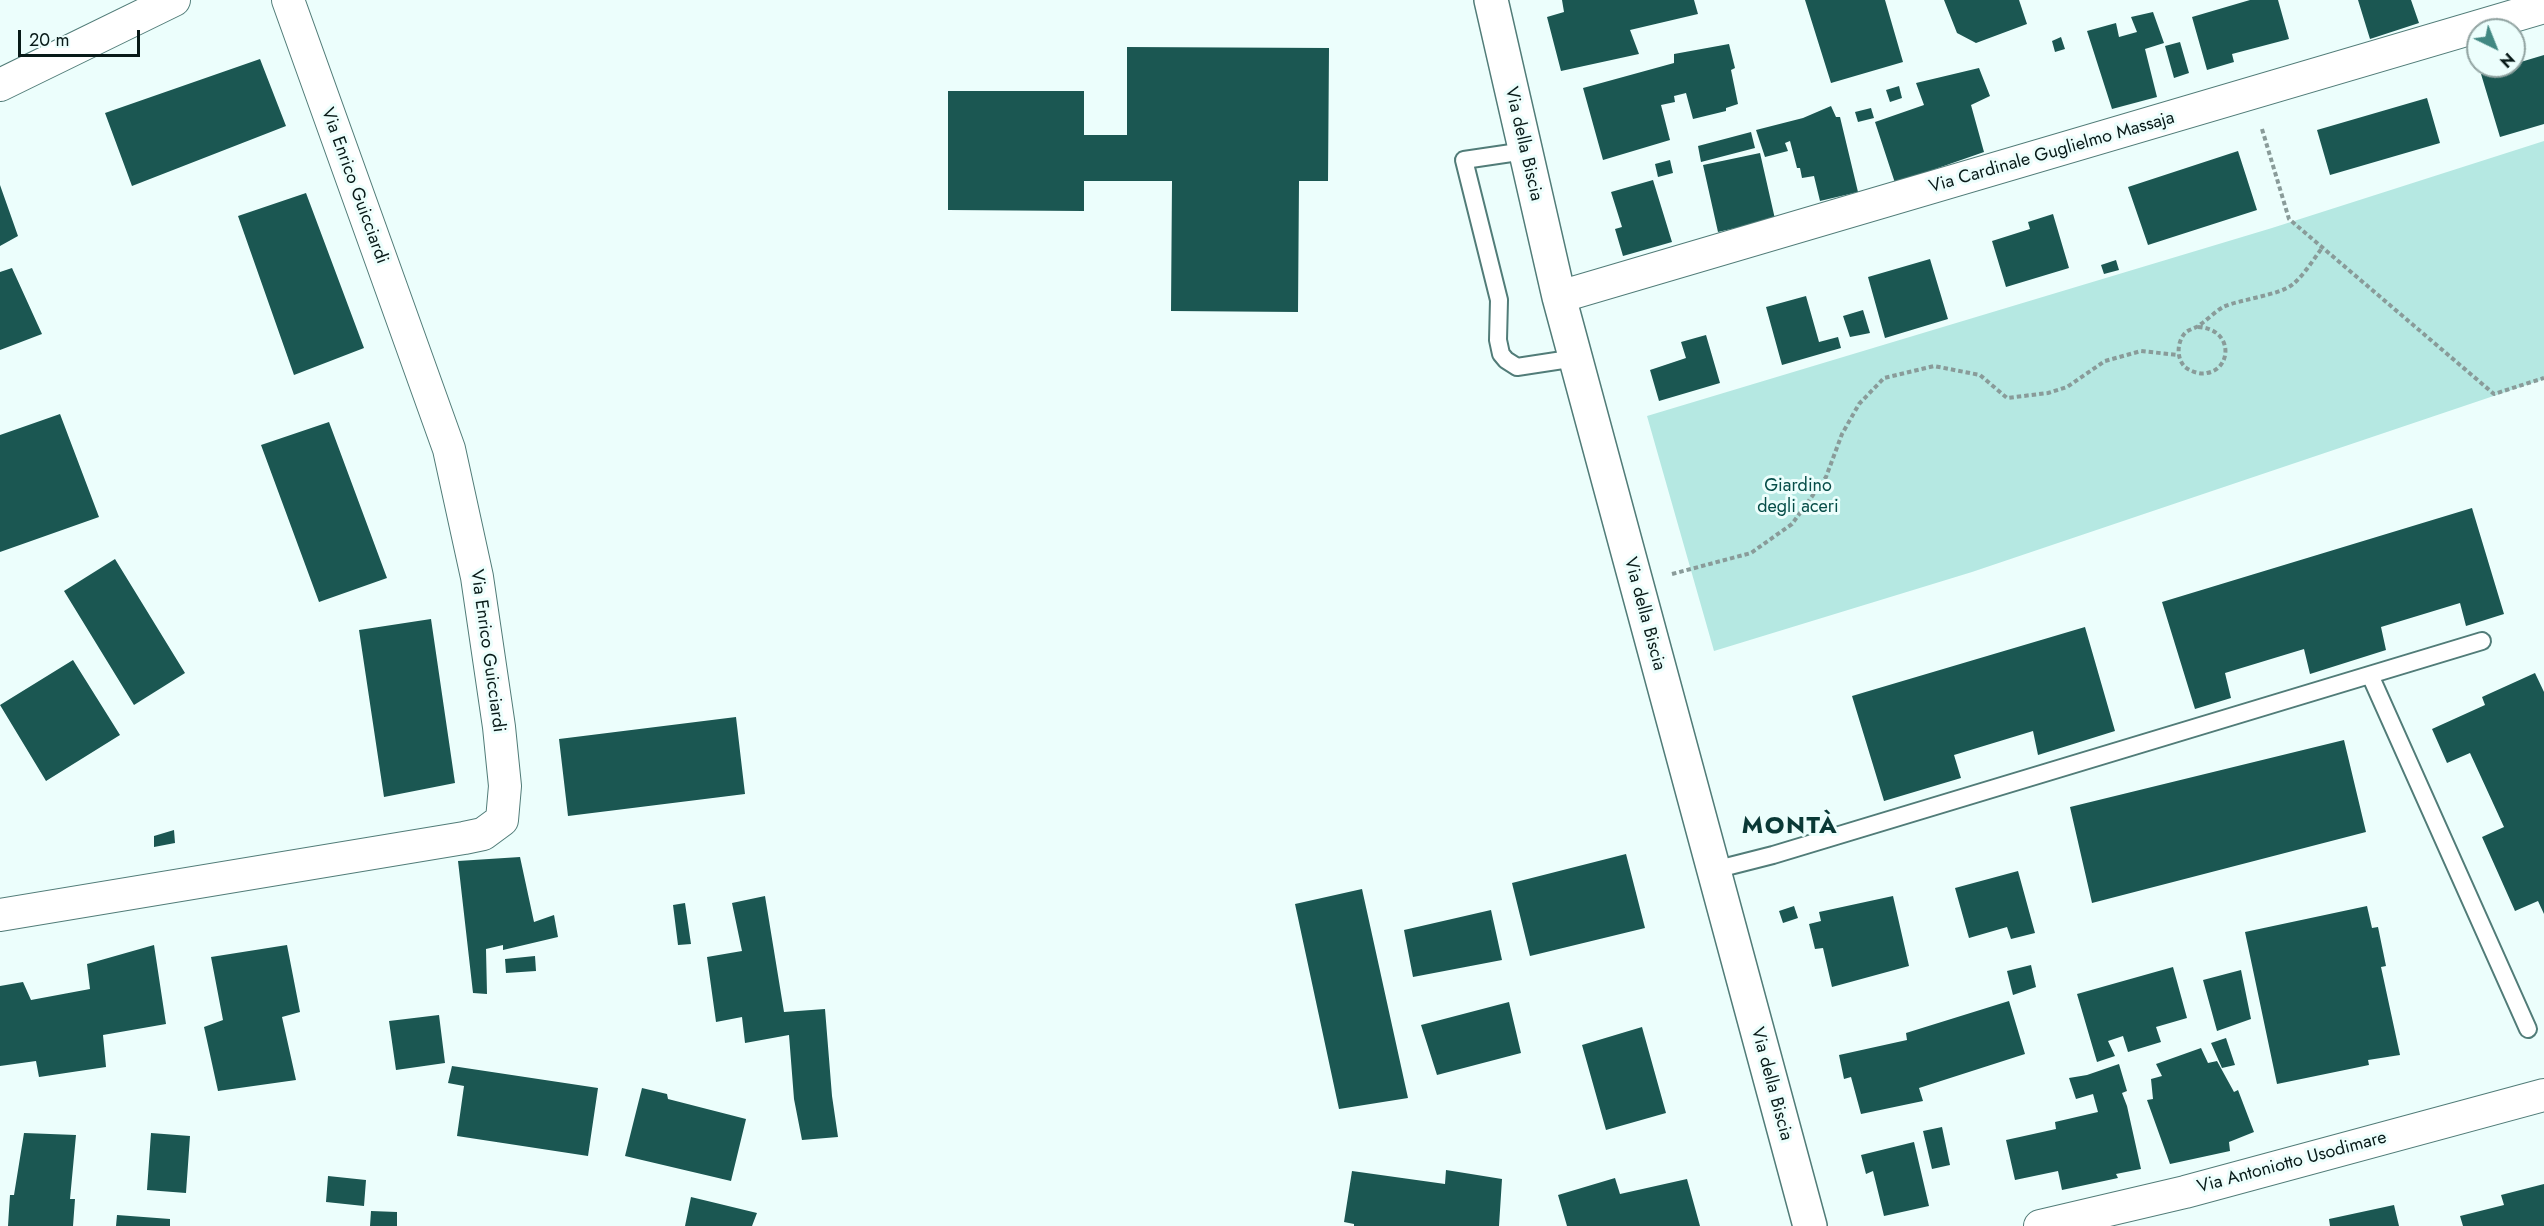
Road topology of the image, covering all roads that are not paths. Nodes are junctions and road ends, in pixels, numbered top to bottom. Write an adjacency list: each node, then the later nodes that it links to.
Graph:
1 (174, 0): 5 (street)
2 (288, 0): 12 (street, Via Enrico Guicciardi)
3 (1491, 0): 6 (street, Via della Biscia)
4 (2544, 7): 7 (street, Via Cardinale Guglielmo Massaja)
5 (0, 85)
6 (1525, 151): 7 (street, Via della Biscia); 8 (lane)
7 (1559, 297): 8 (street, Via della Biscia)
8 (1576, 358): 11 (street, Via della Biscia)
9 (2482, 641): 10 (lane)
10 (2370, 675): 11 (lane); 13 (lane)
11 (1714, 870): 15 (street, Via della Biscia)
12 (0, 915)
13 (2528, 1029)
14 (2544, 1095): 16 (street, Via Antoniotto Usodimare)
15 (1810, 1226)
16 (2040, 1226)

